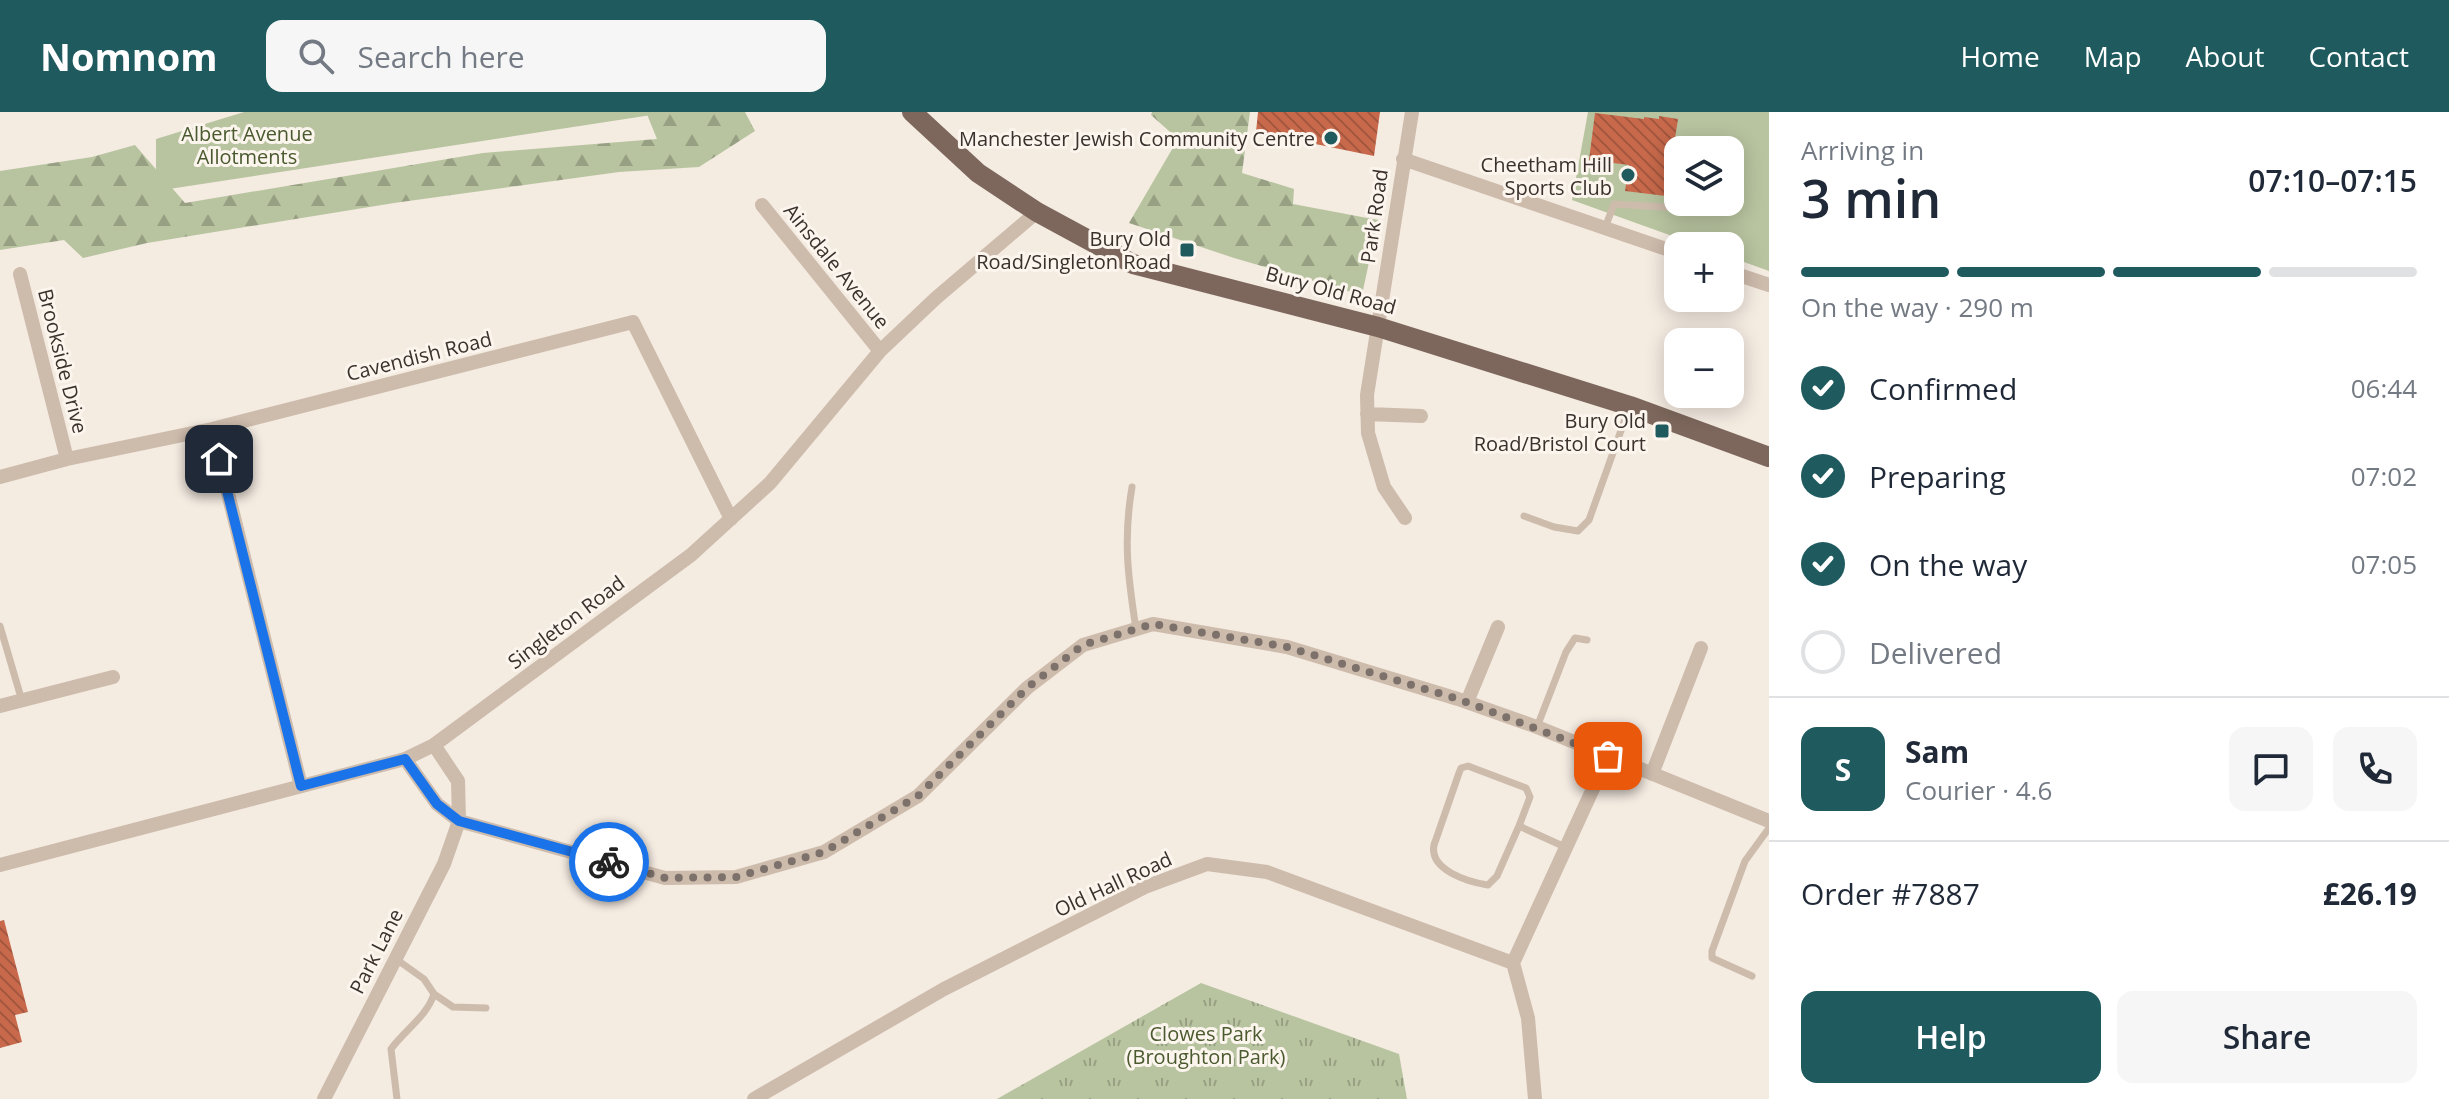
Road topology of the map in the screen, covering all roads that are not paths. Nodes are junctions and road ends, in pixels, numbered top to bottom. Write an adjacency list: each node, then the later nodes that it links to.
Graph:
1 (912, 112): 6 (main road, Bury Old Road)
2 (1412, 112): 3 (street, Park Road)
3 (1403, 159): 7 (street); 12 (street, Park Road)
4 (762, 205): 13 (street, Ainsdale Avenue)
5 (1664, 207): 7 (lane)
6 (1037, 212): 12 (main road, Bury Old Road); 13 (street, Singleton Road)
7 (1605, 228): 8 (street)
8 (1664, 248)
9 (20, 274): 19 (street, Brookside Drive)
10 (1744, 277): 11 (street)
11 (1769, 285)
12 (1378, 327): 14 (main road, Bury Old Road); 15 (street, Park Road)
13 (880, 351): 24 (street, Singleton Road)
14 (1630, 406): 18 (main road, Bury Old Road); 22 (lane)
15 (1367, 414): 16 (street); 23 (street, Park Road)
16 (1421, 416)
17 (212, 429): 19 (street, Cavendish Road); 24 (street, Cavendish Road); 39 (street)
18 (1769, 457)
19 (67, 459): 20 (street, Cavendish Road)
20 (0, 477)
21 (1132, 487): 27 (lane)
22 (1524, 516)
23 (1405, 518)
24 (731, 519): 35 (street, Singleton Road)
25 (0, 626): 31 (lane)
26 (1498, 627): 32 (street)
27 (1136, 629): 32 (street); 40 (street)
28 (1587, 640): 34 (lane)
29 (1701, 648): 38 (street)
30 (113, 677): 31 (street)
31 (22, 701): 33 (street)
32 (1467, 702): 34 (street)
33 (0, 706)
34 (1537, 727): 36 (street)
35 (434, 745): 37 (street, Singleton Road); 40 (street)
36 (1608, 756): 38 (street); 44 (street)
37 (405, 759): 39 (street, Singleton Road); 40 (street)
38 (1652, 774): 41 (street)
39 (301, 786): 45 (street, Singleton Road)
40 (459, 821): 46 (street, Park Lane)
41 (1769, 821)
42 (1519, 826): 42 (lane); 44 (lane)
43 (1769, 828): 48 (lane)
44 (1565, 847): 47 (street)
45 (0, 865)
46 (394, 957): 49 (lane); 51 (street, Park Lane)
47 (1513, 963): 53 (street, Old Hall Road); 54 (street)
48 (1752, 976)
49 (434, 994): 50 (lane); 52 (lane)
50 (486, 1008)
51 (324, 1099)
52 (397, 1099)
53 (754, 1099)
54 (1535, 1099)

